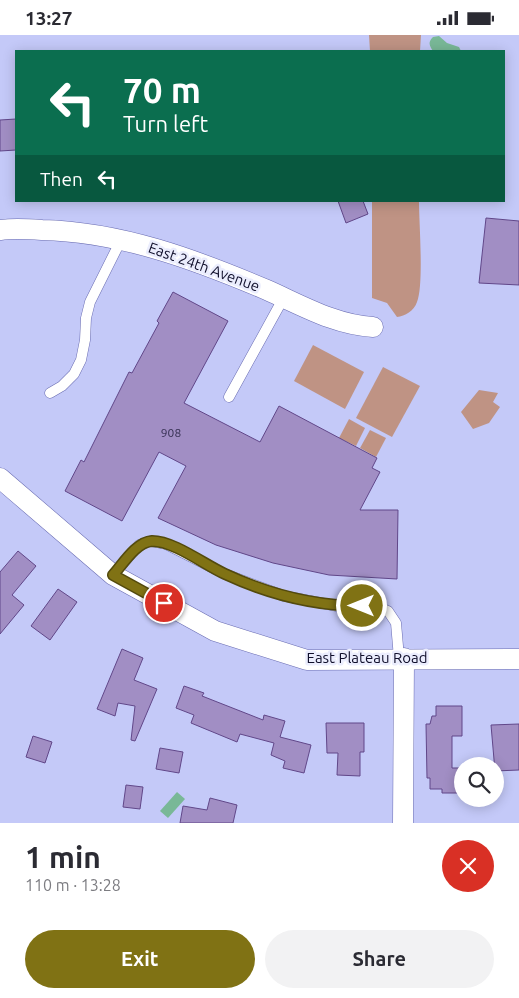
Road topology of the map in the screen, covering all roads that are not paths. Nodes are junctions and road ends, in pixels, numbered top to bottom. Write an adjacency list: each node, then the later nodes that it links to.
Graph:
1 (0, 230): 2 (street, East 24th Avenue)
2 (121, 239): 3 (street, East 24th Avenue); 5 (lane)
3 (284, 297): 4 (street, East 24th Avenue); 6 (lane)
4 (373, 327)
5 (50, 393)
6 (229, 397)
7 (0, 478): 8 (street, East Plateau Road)
8 (113, 575): 9 (street, East Plateau Road); 9 (lane)
9 (402, 658): 10 (street, East Plateau Road); 11 (street)
10 (519, 659)
11 (403, 823)

